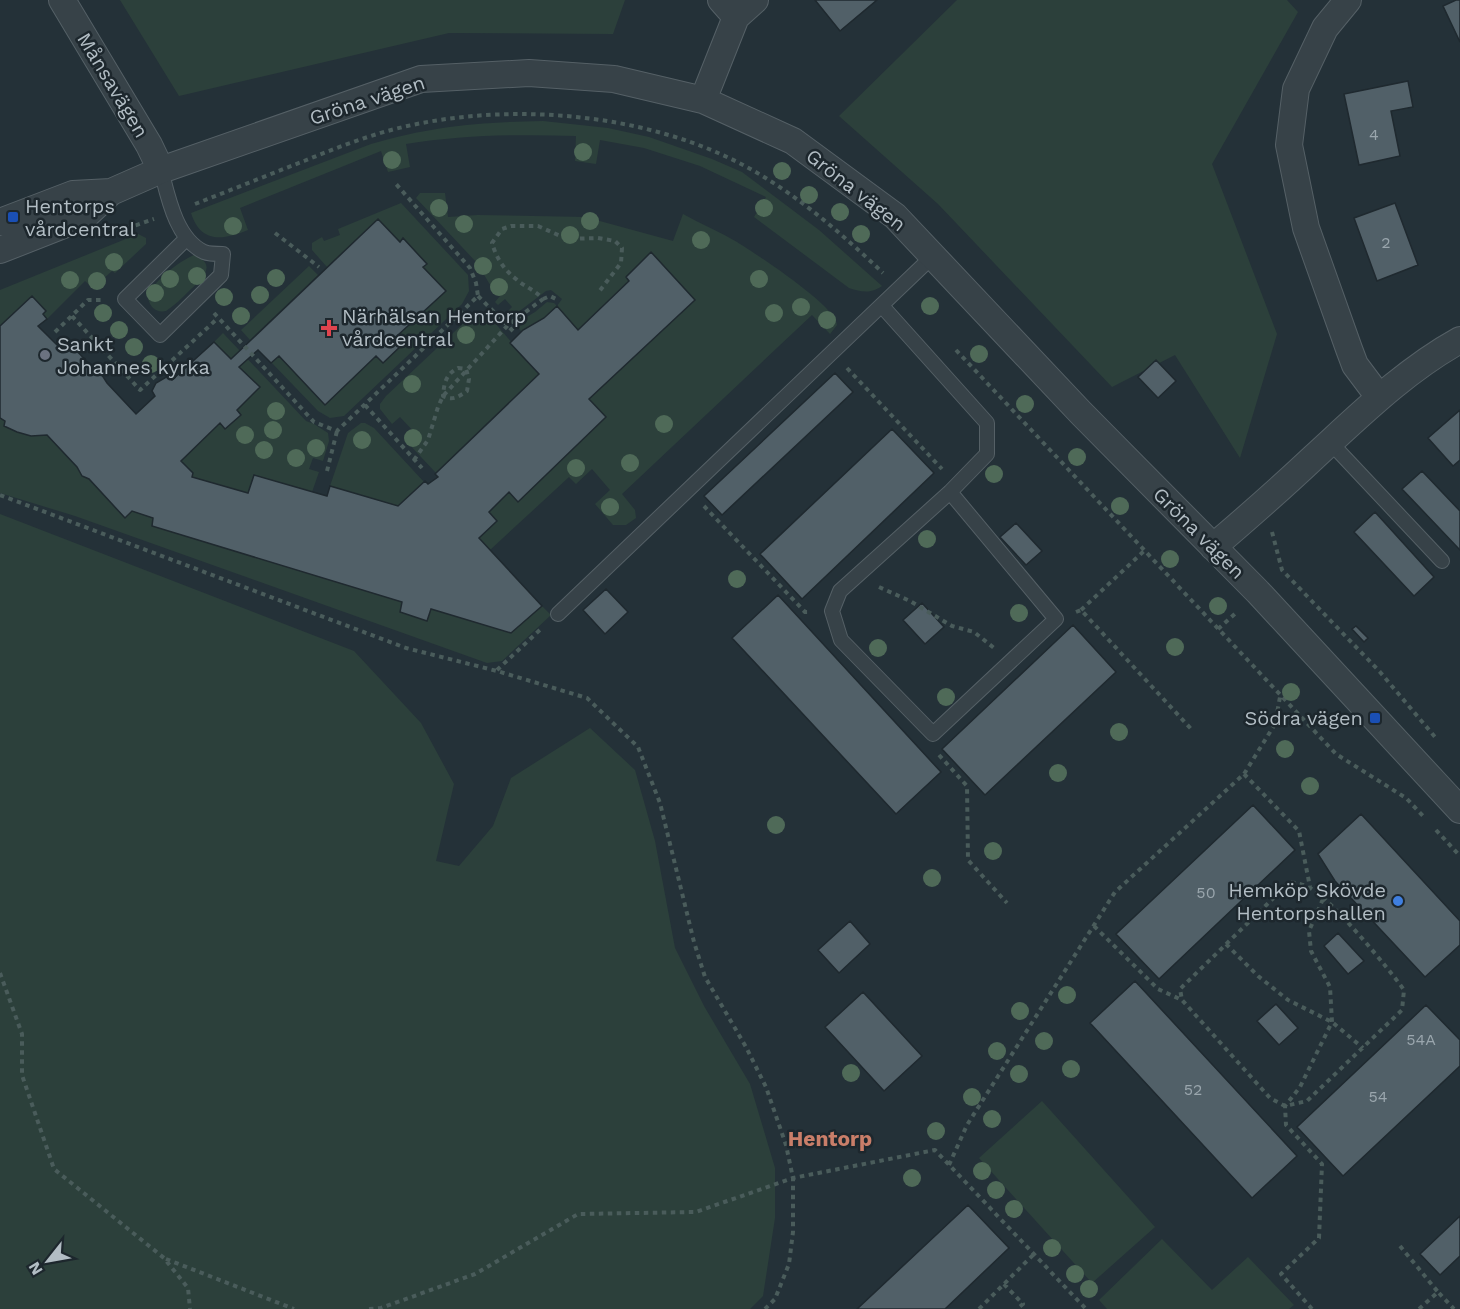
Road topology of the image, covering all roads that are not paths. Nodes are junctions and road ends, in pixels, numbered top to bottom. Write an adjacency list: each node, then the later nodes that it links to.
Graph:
1 (62, 0): 6 (street, Månsavägen)
2 (755, 0): 4 (street)
3 (1348, 0): 14 (street)
4 (728, 8): 5 (street)
5 (703, 100): 6 (street, Gröna vägen); 11 (street, Gröna vägen)
6 (161, 171): 7 (street, Gröna vägen); 9 (lane)
7 (111, 192): 8 (street, Gröna vägen); 10 (street, Gröna vägen)
8 (0, 222)
9 (187, 238): 9 (lane)
10 (0, 250)
11 (933, 256): 12 (lane); 17 (street, Gröna vägen)
12 (882, 306): 16 (lane); 19 (lane)
13 (1460, 340): 14 (street)
14 (1379, 397): 15 (street)
15 (1330, 442): 17 (street); 18 (lane)
16 (954, 488): 16 (lane)
17 (1213, 547): 20 (street, Gröna vägen)
18 (1442, 561)
19 (558, 614)
20 (1460, 810)

